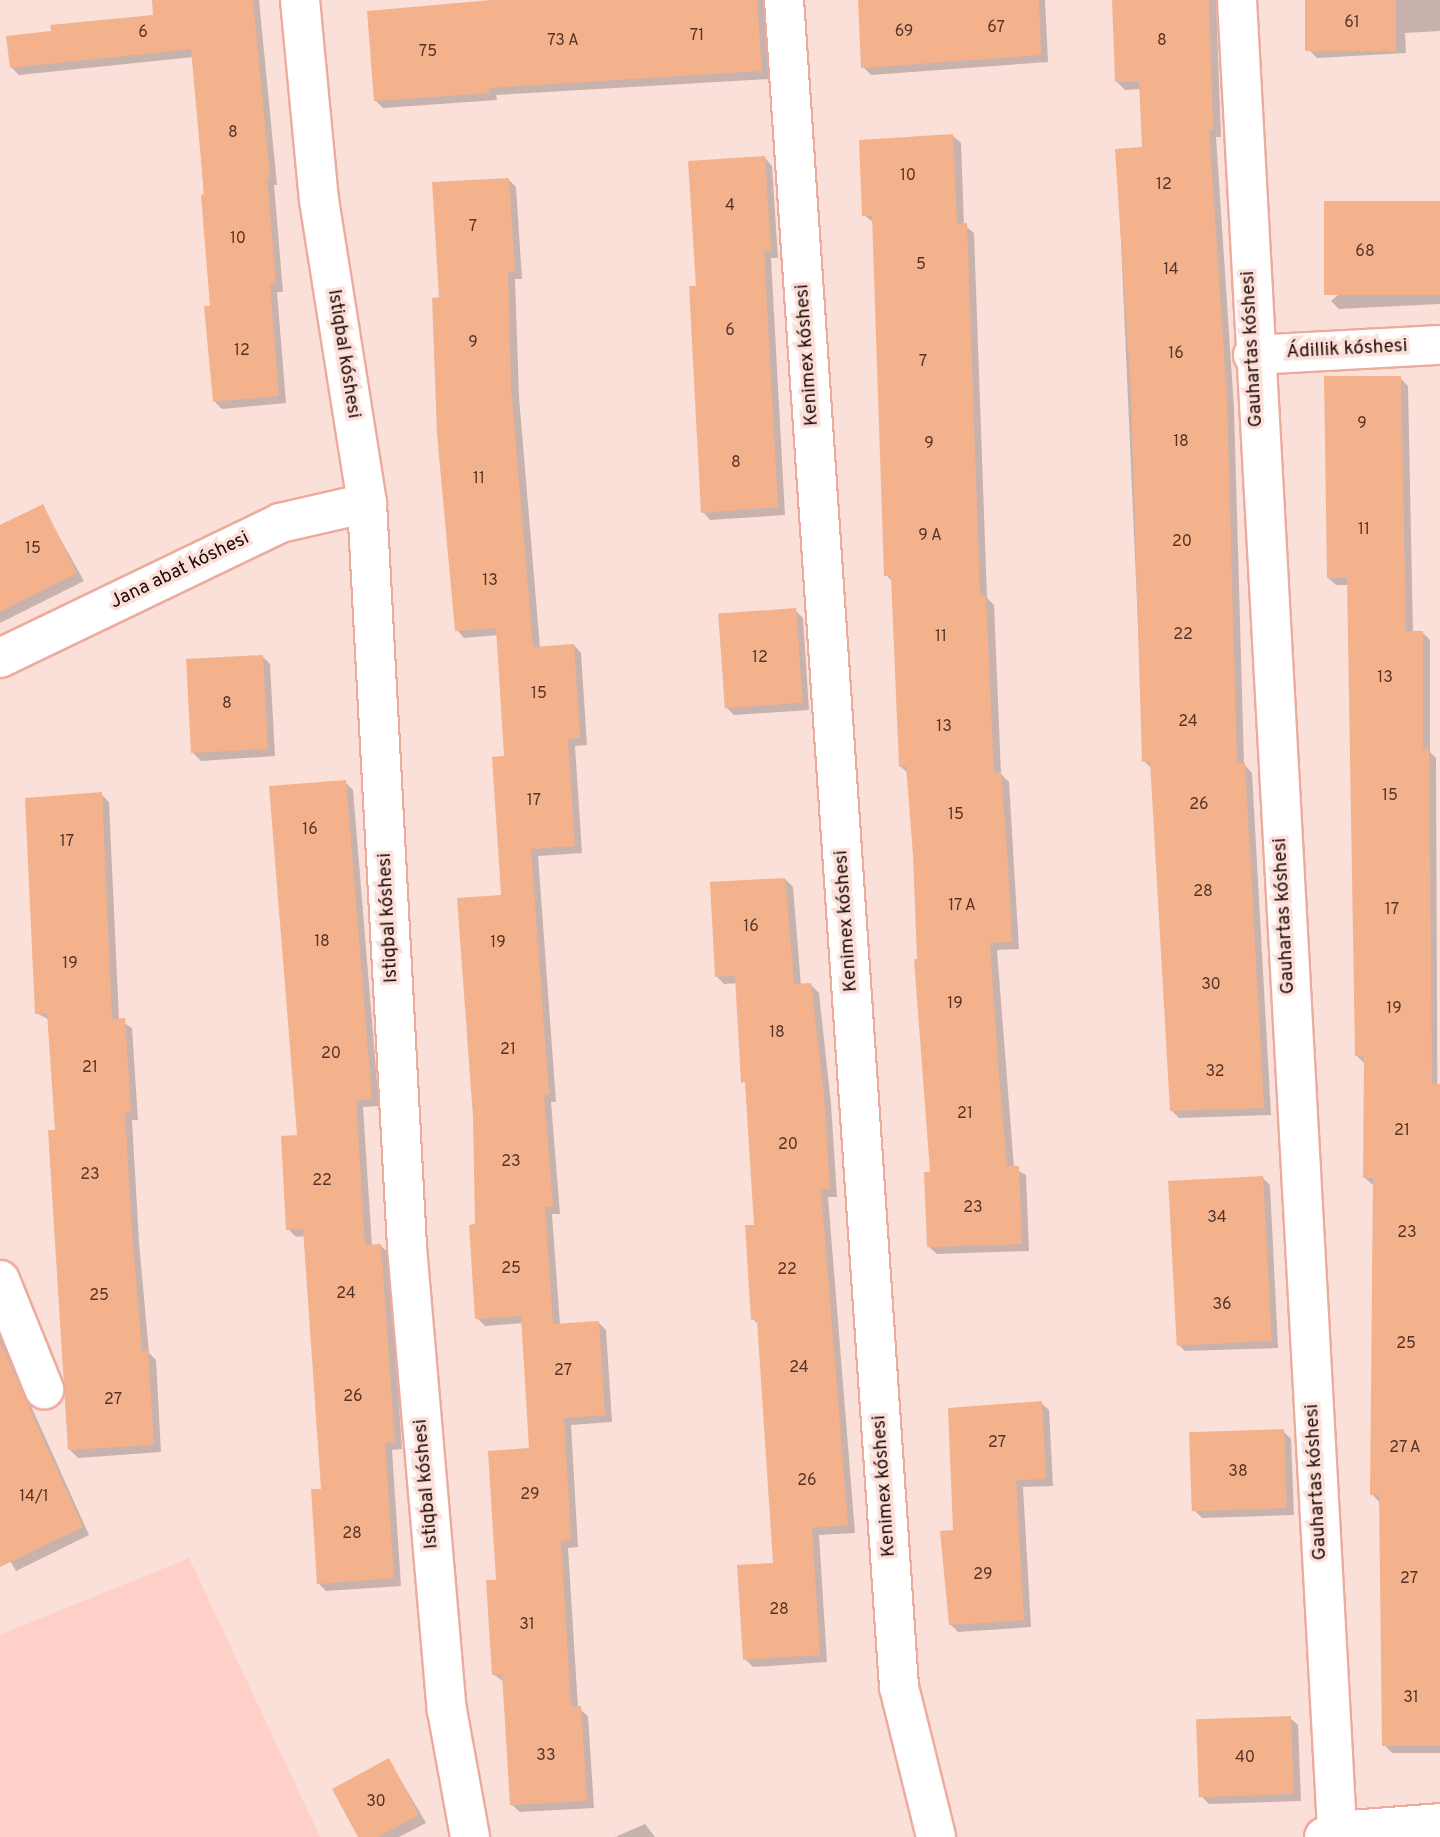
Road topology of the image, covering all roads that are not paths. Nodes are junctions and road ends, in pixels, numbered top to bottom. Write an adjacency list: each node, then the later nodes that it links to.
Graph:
1 (300, 0): 6 (street, Istiqbal kóshesi)
2 (784, 0): 13 (street, Kenimex kóshesi)
3 (1237, 0): 5 (street, Gauhartas kóshesi)
4 (1440, 345): 5 (street, Ádillik kóshesi)
5 (1253, 355): 11 (street, Gauhartas kóshesi)
6 (367, 503): 7 (street, Jana abat kóshesi); 12 (street, Istiqbal kóshesi)
7 (0, 658)
8 (0, 1280): 9 (street)
9 (44, 1389)
10 (1440, 1823): 11 (street)
11 (1330, 1834)
12 (470, 1837)
13 (936, 1837)

